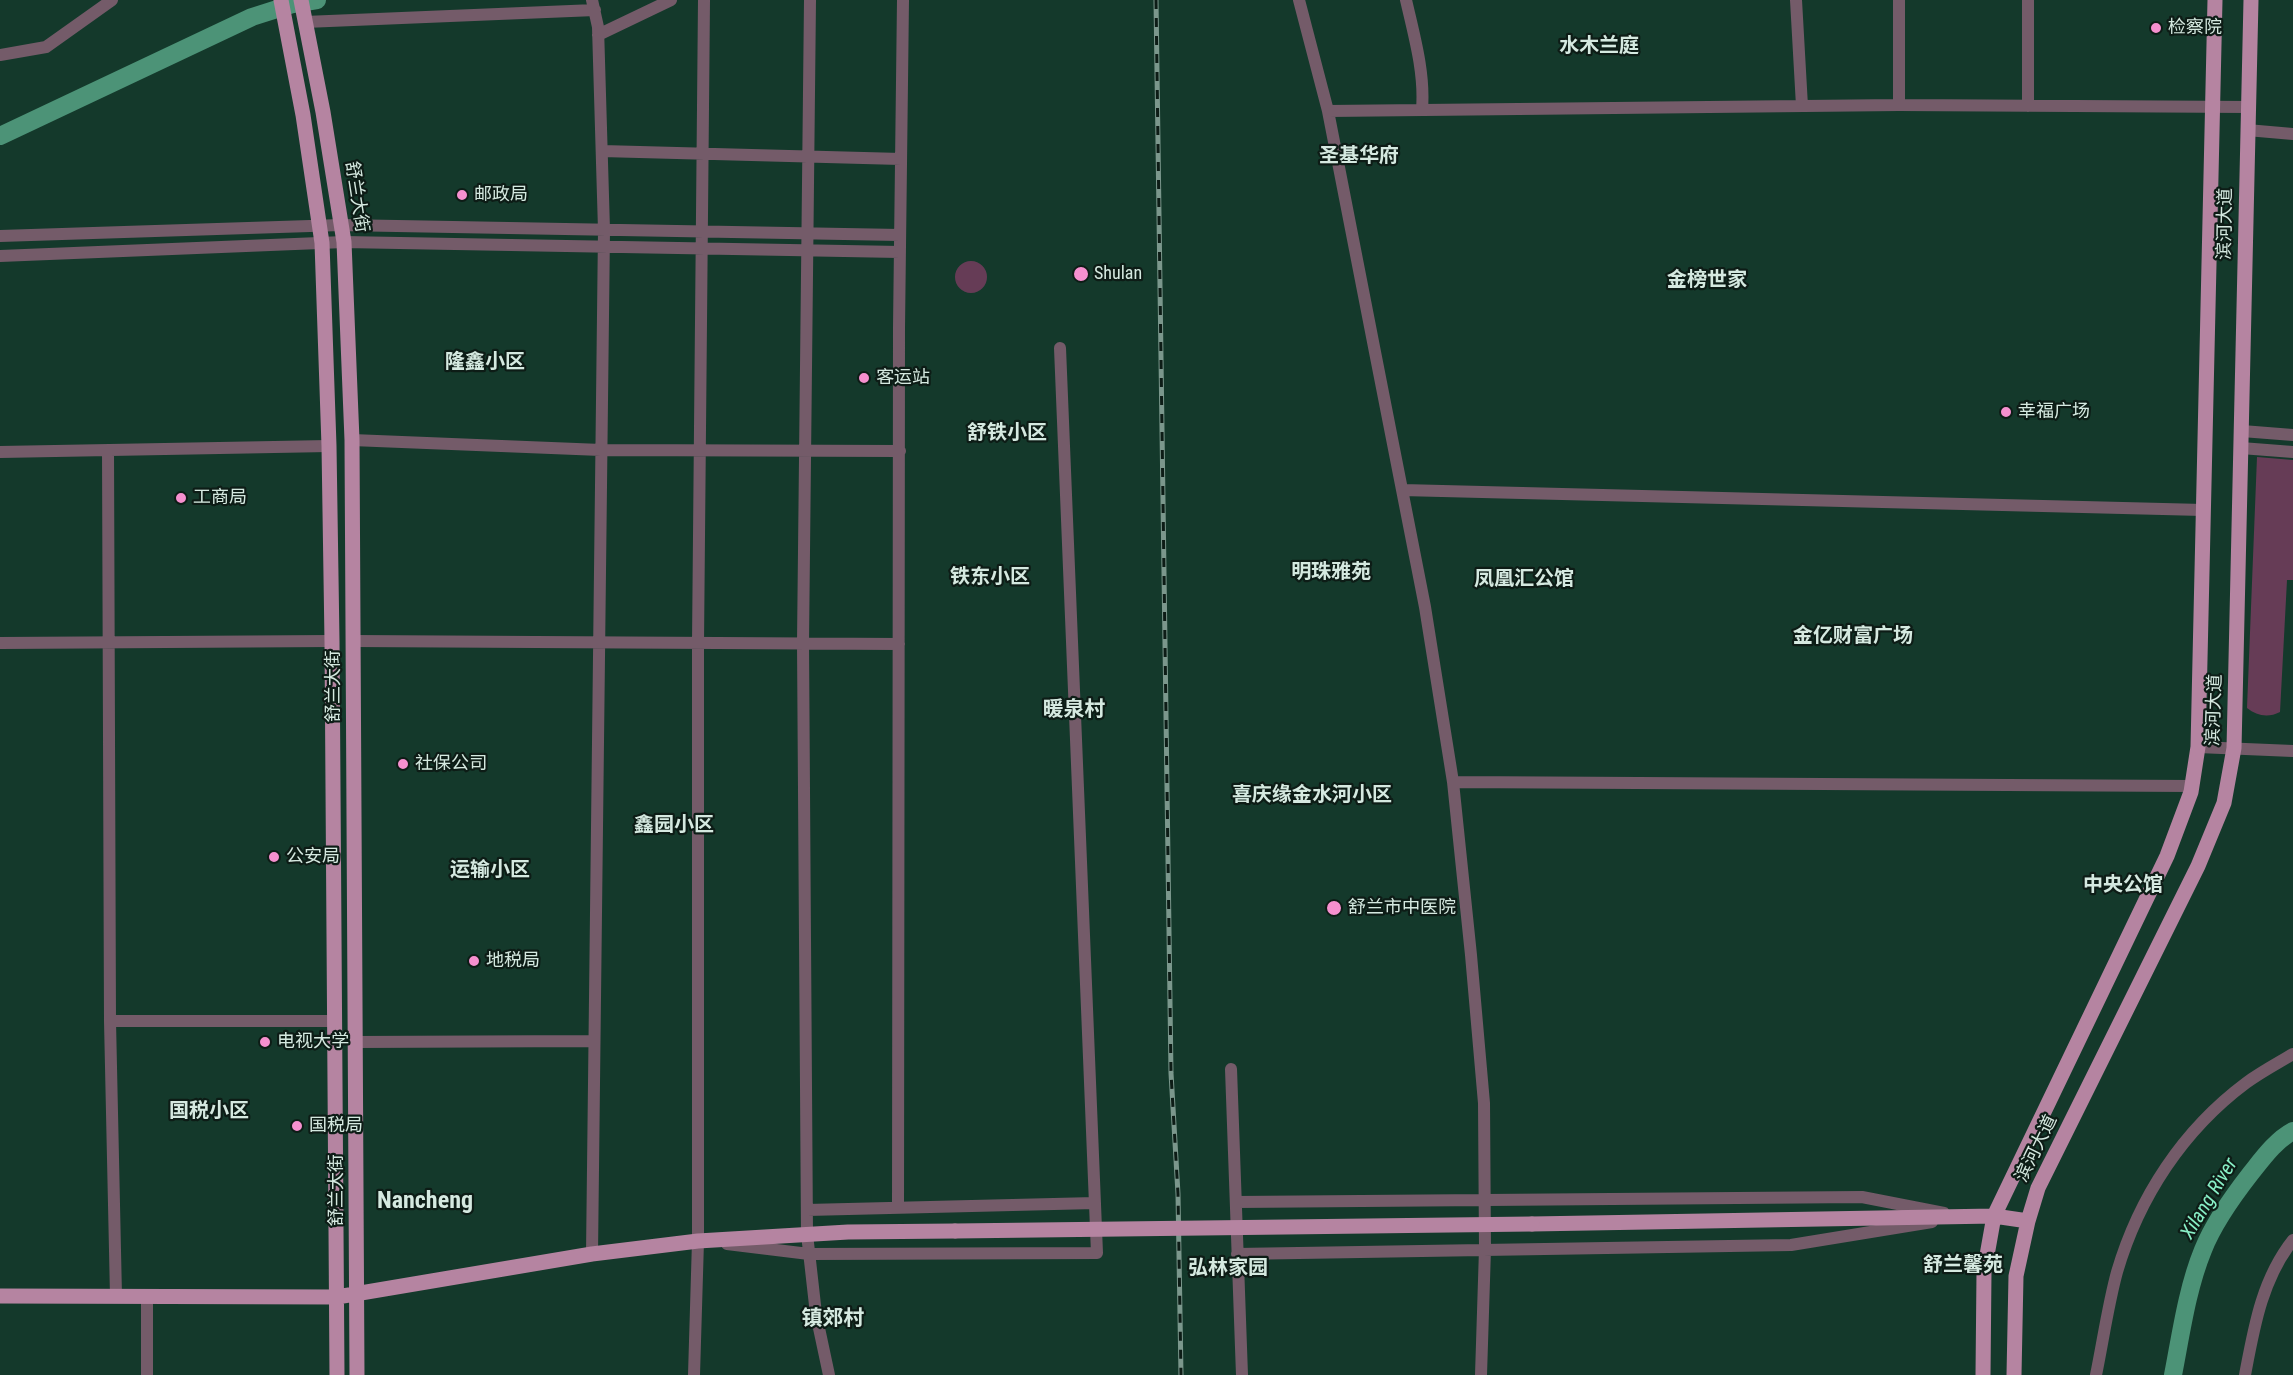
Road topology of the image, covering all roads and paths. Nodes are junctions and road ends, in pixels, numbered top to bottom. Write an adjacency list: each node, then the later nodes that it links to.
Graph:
1 (112, 0): 18 (street)
2 (281, 0): 33 (main road, 舒兰大街)
3 (301, 0): 16 (main road, 舒兰大街)
4 (671, 0): 17 (street)
5 (704, 0): 29 (street)
6 (810, 0): 30 (street)
7 (903, 0): 31 (street)
8 (1299, 0): 25 (street)
9 (1406, 0): 24 (street)
10 (1796, 0): 20 (street)
11 (1899, 0): 19 (street)
12 (2028, 0): 21 (street)
13 (2215, 0): 22 (main road, 滨河大道)
14 (2251, 0): 23 (main road, 滨河大道)
15 (594, 6): 16 (street); 17 (street)
16 (305, 21): 32 (main road, 舒兰大街)
17 (598, 35): 28 (street)
18 (0, 55)
19 (1899, 105): 20 (street); 21 (street)
20 (1802, 106): 24 (street)
21 (2028, 106): 22 (street)
22 (2212, 107): 23 (street); 60 (main road, 滨河大道)
23 (2249, 107): 26 (main road, 滨河大道)
24 (1422, 109): 25 (street)
25 (1328, 111): 59 (street)
26 (2247, 130): 27 (street); 47 (main road, 滨河大道)
27 (2293, 134)
28 (602, 151): 29 (street); 34 (street)
29 (704, 154): 30 (street); 35 (street)
30 (808, 157): 31 (street); 36 (street)
31 (901, 159): 37 (street)
32 (342, 225): 33 (street); 34 (street); 39 (main road, 舒兰大街)
33 (320, 226): 38 (street); 40 (main road, 舒兰大街)
34 (604, 230): 35 (street); 41 (street)
35 (703, 231): 36 (street); 42 (street)
36 (806, 233): 37 (street); 43 (street)
37 (900, 235): 44 (street)
38 (0, 236)
39 (344, 242): 40 (street); 41 (street); 49 (main road, 舒兰大街)
40 (322, 243): 45 (street); 50 (main road, 舒兰大街)
41 (604, 247): 42 (street); 53 (street)
42 (703, 249): 43 (street); 54 (street)
43 (806, 250): 44 (street); 55 (street)
44 (900, 252): 56 (street)
45 (0, 256)
46 (1060, 348): 82 (street)
47 (2242, 431): 48 (street); 51 (main road, 滨河大道)
48 (2293, 435)
49 (352, 440): 53 (street); 62 (main road, 舒兰大街)
50 (329, 446): 52 (street); 61 (main road, 舒兰大街)
51 (2241, 448): 58 (street); 70 (main road, 滨河大道)
52 (108, 450): 57 (street); 67 (street)
53 (601, 450): 54 (street); 63 (street)
54 (700, 450): 55 (street); 65 (street)
55 (805, 451): 56 (street); 66 (street)
56 (900, 451): 68 (street)
57 (0, 452)
58 (2293, 452)
59 (1402, 490): 60 (street); 72 (street)
60 (2203, 510): 69 (main road, 滨河大道)
61 (332, 641): 67 (street); 75 (main road, 舒兰大街)
62 (353, 641): 63 (street); 77 (main road, 舒兰大街)
63 (599, 642): 65 (street); 76 (street)
64 (0, 643): 67 (street)
65 (698, 643): 66 (street); 90 (street)
66 (803, 643): 68 (street); 84 (street)
67 (109, 644): 74 (street)
68 (899, 644): 83 (street)
69 (2198, 747): 70 (street); 73 (main road, 滨河大道)
70 (2234, 748): 71 (street); 87 (main road, 滨河大道)
71 (2293, 751)
72 (1453, 782): 73 (street); 80 (street)
73 (2192, 786): 85 (main road, 滨河大道)
74 (110, 1021): 75 (street); 97 (street)
75 (335, 1021): 99 (main road, 舒兰大街)
76 (594, 1041): 77 (street); 92 (street)
77 (356, 1042): 95 (main road, 舒兰大街)
78 (2293, 1054): 109 (street)
79 (1231, 1069): 81 (street)
80 (1485, 1199): 81 (street); 86 (street); 91 (street)
81 (1236, 1202): 94 (street)
82 (1095, 1203): 83 (street); 93 (street)
83 (898, 1207): 84 (street)
84 (807, 1210): 88 (street)
85 (1994, 1216): 86 (main road); 87 (main road); 107 (main road, 滨河大道)
86 (1966, 1217): 88 (main road, bridge); 91 (street)
87 (2028, 1221): 108 (main road, 滨河大道)
88 (807, 1234): 90 (main road); 93 (street)
89 (2293, 1240): 110 (street)
90 (698, 1241): 92 (main road); 93 (street); 103 (street)
91 (1485, 1249): 94 (street); 106 (street)
92 (592, 1254): 95 (main road)
93 (809, 1254): 104 (street)
94 (1238, 1254): 105 (street)
95 (356, 1295): 99 (main road); 102 (main road, 舒兰大街)
96 (0, 1296): 97 (main road)
97 (116, 1296): 98 (main road)
98 (147, 1296): 99 (main road); 100 (street)
99 (337, 1297): 101 (main road, 舒兰大街)
100 (147, 1375)
101 (337, 1375)
102 (357, 1375)
103 (694, 1375)
104 (829, 1375)
105 (1242, 1375)
106 (1481, 1375)
107 (1983, 1375)
108 (2014, 1375)
109 (2096, 1375)
110 (2245, 1375)

